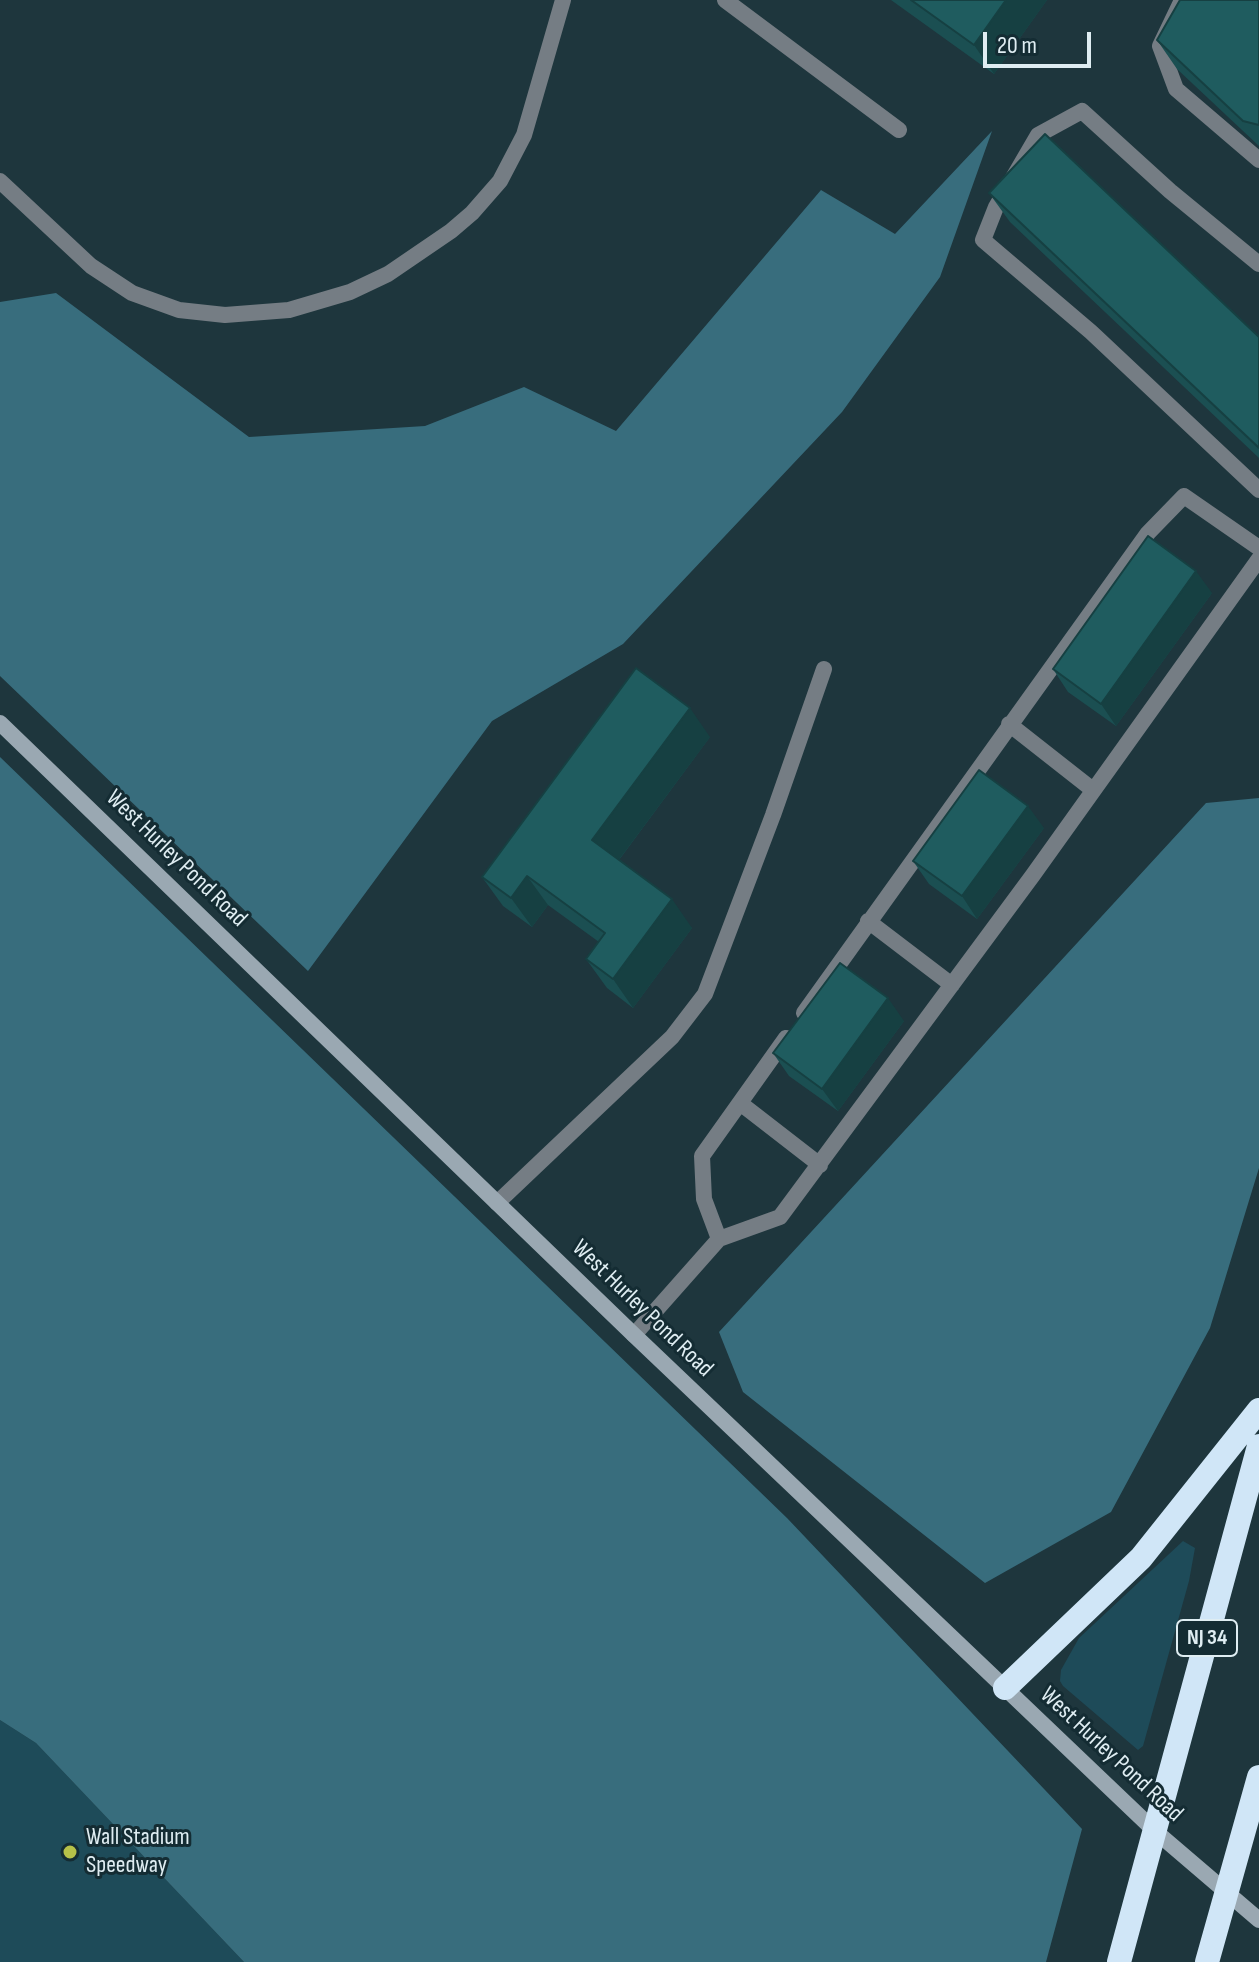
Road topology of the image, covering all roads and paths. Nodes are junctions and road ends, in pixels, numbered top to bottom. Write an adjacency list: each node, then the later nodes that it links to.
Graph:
1 (563, 0): 6 (lane)
2 (725, 0): 4 (lane)
3 (1182, 0): 5 (lane)
4 (899, 130)
5 (1259, 160)
6 (0, 181)
7 (1259, 264): 8 (lane)
8 (1259, 490)
9 (1259, 548): 13 (lane)
10 (1259, 559): 14 (lane)
11 (824, 669): 19 (lane)
12 (0, 723): 19 (street, West Hurley Pond Road)
13 (1009, 724): 14 (lane); 15 (lane)
14 (1093, 790): 16 (lane)
15 (868, 921): 16 (lane); 17 (lane)
16 (952, 985): 18 (lane)
17 (740, 1103): 18 (lane); 20 (lane)
18 (820, 1165): 20 (lane)
19 (497, 1203): 21 (street, West Hurley Pond Road)
20 (719, 1239): 21 (lane)
21 (634, 1335): 24 (street, West Hurley Pond Road)
22 (1259, 1410): 24 (highway)
23 (1259, 1446): 26 (highway, NJ 34)
24 (1005, 1688): 26 (street, West Hurley Pond Road)
25 (1259, 1777): 27 (highway)
26 (1155, 1831): 27 (street, West Hurley Pond Road); 29 (highway, NJ 34)
27 (1227, 1891): 28 (street, West Hurley Pond Road); 30 (highway)
28 (1259, 1920)
29 (1119, 1962)
30 (1207, 1962)

